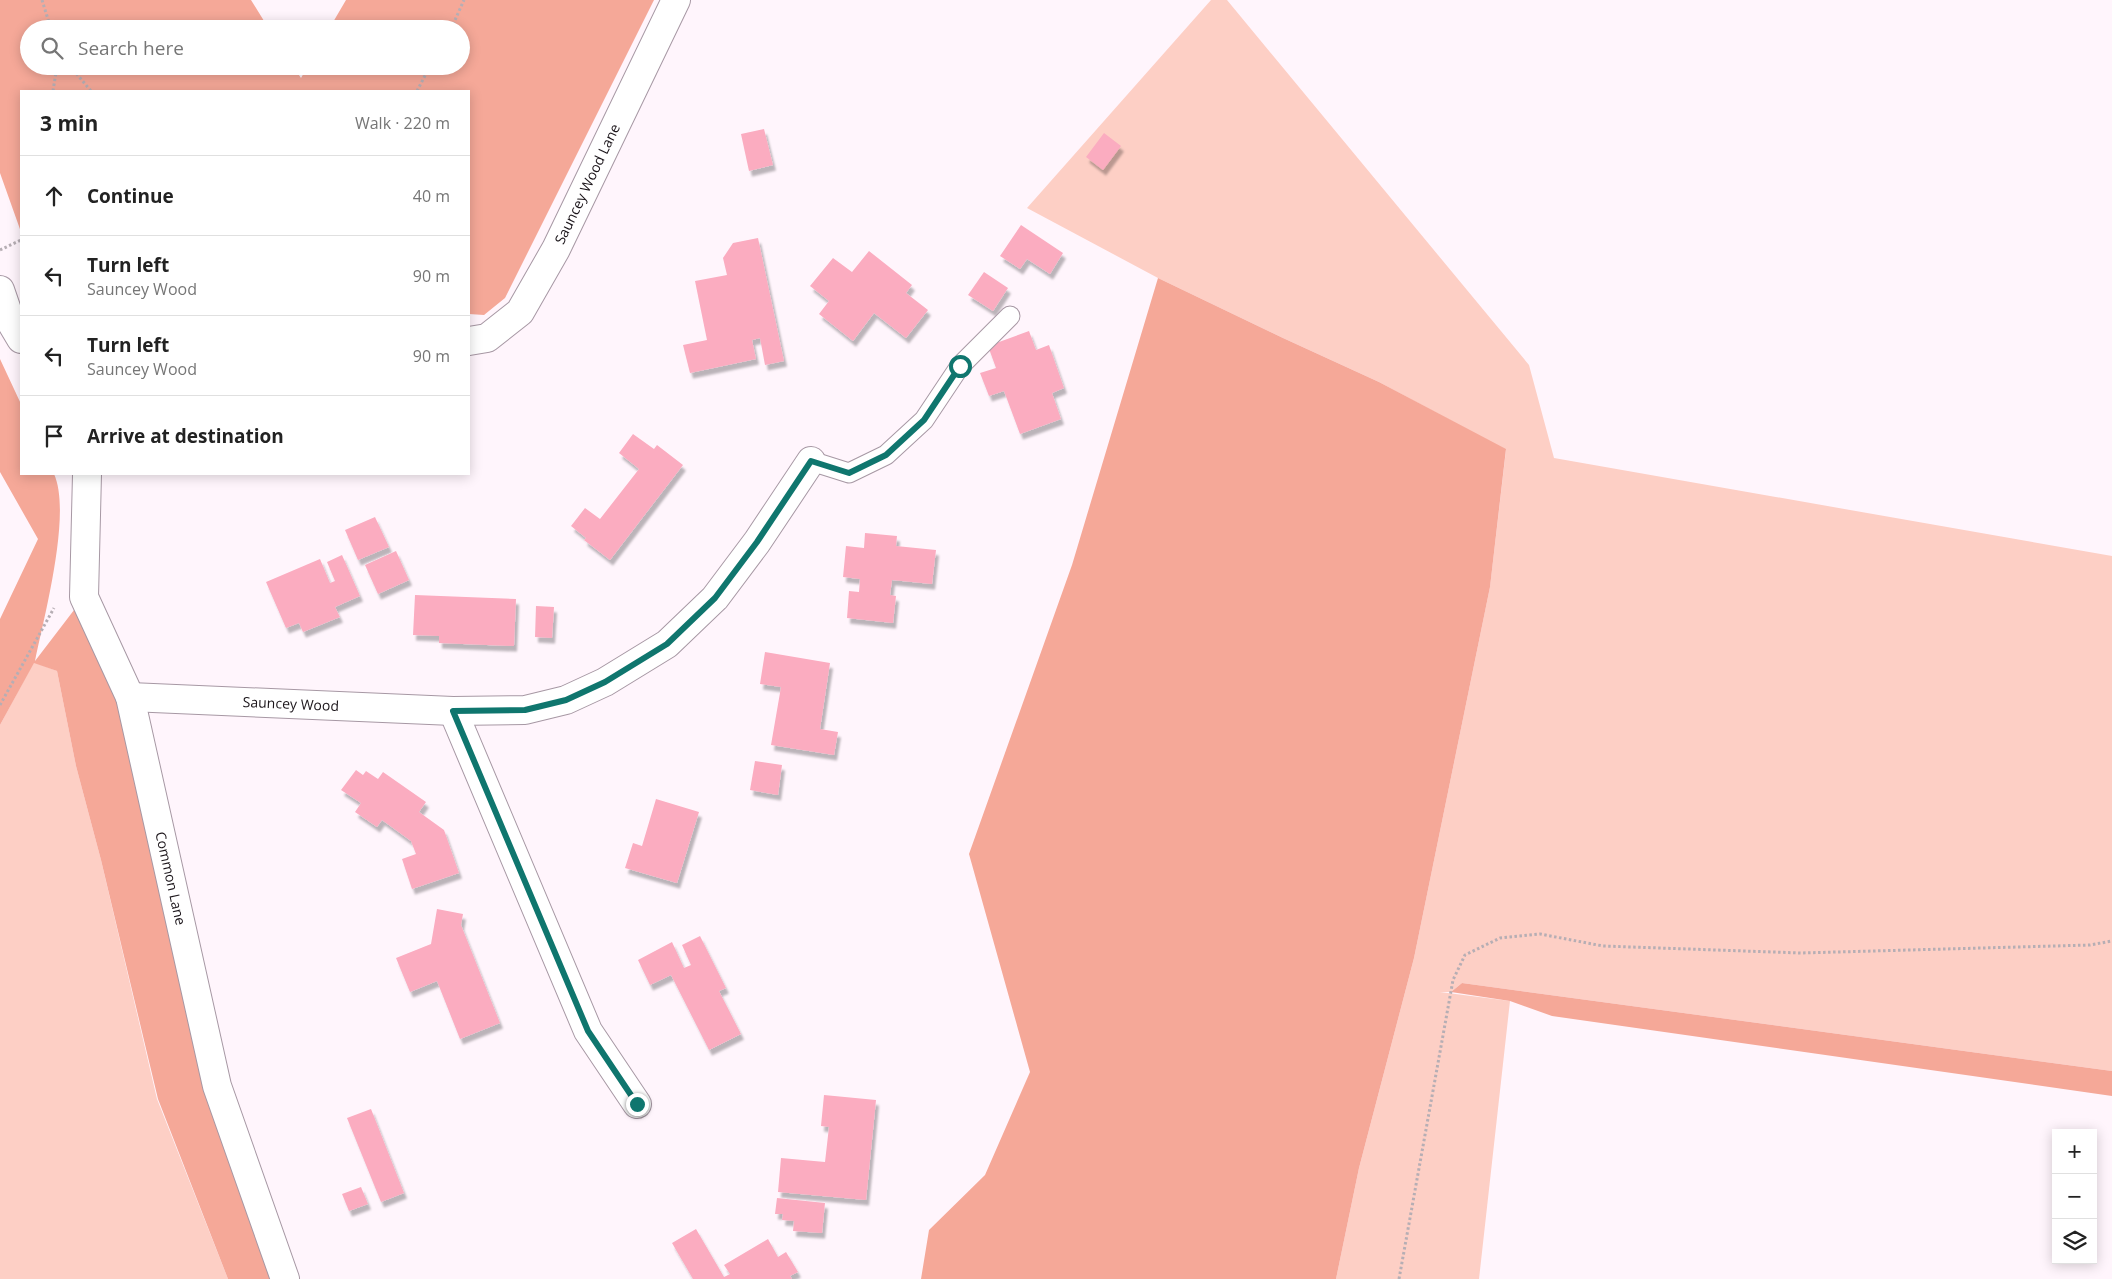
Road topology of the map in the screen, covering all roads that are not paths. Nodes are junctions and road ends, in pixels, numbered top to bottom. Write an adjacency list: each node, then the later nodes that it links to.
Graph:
1 (676, 0): 5 (street, Sauncey Wood Lane)
2 (0, 290): 4 (street)
3 (1010, 316): 6 (lane)
4 (20, 337)
5 (470, 341)
6 (811, 461): 9 (street, Sauncey Wood)
7 (87, 475): 8 (street, Common Lane)
8 (130, 697): 9 (street, Sauncey Wood); 11 (street, Common Lane)
9 (453, 711): 10 (street)
10 (637, 1104)
11 (285, 1279)

